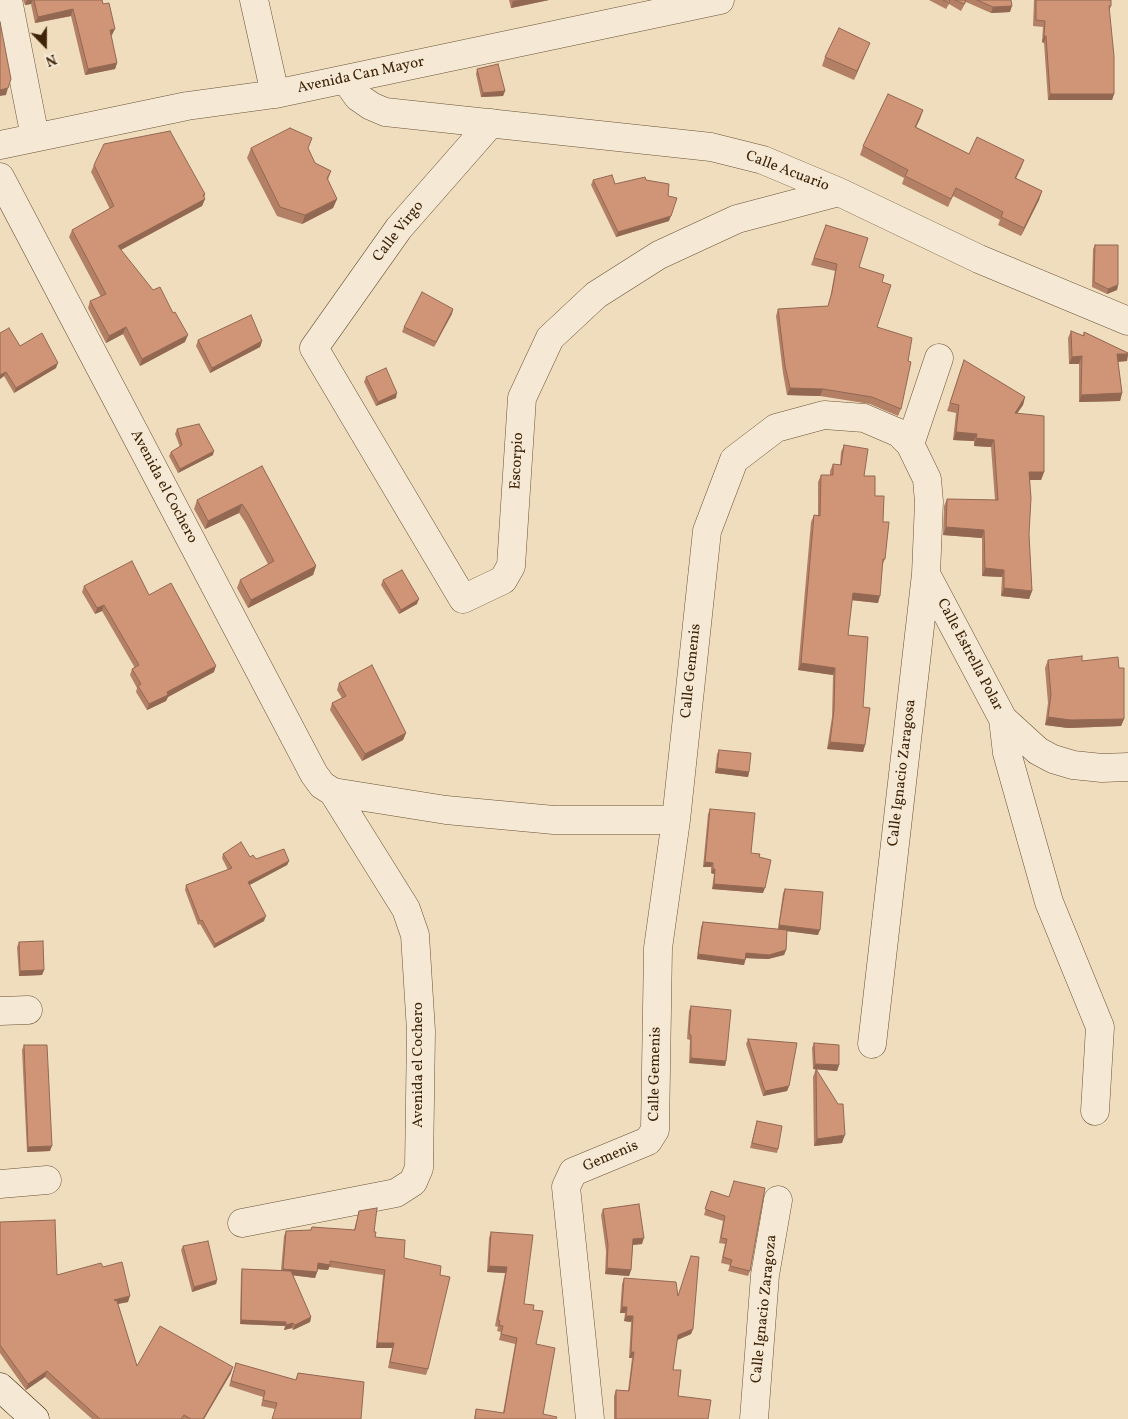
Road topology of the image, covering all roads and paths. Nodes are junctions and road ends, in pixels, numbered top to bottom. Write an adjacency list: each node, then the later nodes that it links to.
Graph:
1 (8, 0): 7 (street)
2 (254, 0): 5 (street)
3 (720, 0): 4 (street, Avenida Can Mayor)
4 (344, 79): 5 (street, Avenida Can Mayor); 6 (street, Calle Acuario)
5 (275, 94): 7 (street, Avenida Can Mayor)
6 (492, 123): 10 (street, Calle Acuario); 12 (street, Calle Virgo)
7 (35, 137): 8 (street, Avenida Can Mayor)
8 (0, 145)
9 (0, 177): 19 (street, Avenida el Cochero)
10 (839, 192): 11 (street, Calle Acuario); 12 (street, Escorpio)
11 (1128, 321)
12 (314, 348)
13 (940, 358): 14 (street)
14 (910, 444): 15 (street, Calle Gemenis); 20 (street, Calle Gemenis)
15 (929, 502): 16 (street, Calle Ignacio Zaragosa)
16 (926, 574): 17 (street, Calle Estrella Polar); 23 (street, Calle Ignacio Zaragosa)
17 (1003, 719): 18 (street, Calle Estrella Polar); 24 (street)
18 (1128, 767)
19 (333, 792): 20 (street); 29 (street, Avenida el Cochero)
20 (676, 820): 25 (street, Calle Gemenis)
21 (28, 1010): 22 (street)
22 (0, 1011)
23 (872, 1044)
24 (1095, 1111)
25 (648, 1141): 32 (street, Gemenis)
26 (47, 1180): 27 (street)
27 (0, 1184)
28 (778, 1200): 33 (street, Calle Ignacio Zaragoza)
29 (242, 1223)
30 (0, 1386): 31 (street)
31 (35, 1419)
32 (590, 1419)
33 (754, 1419)

